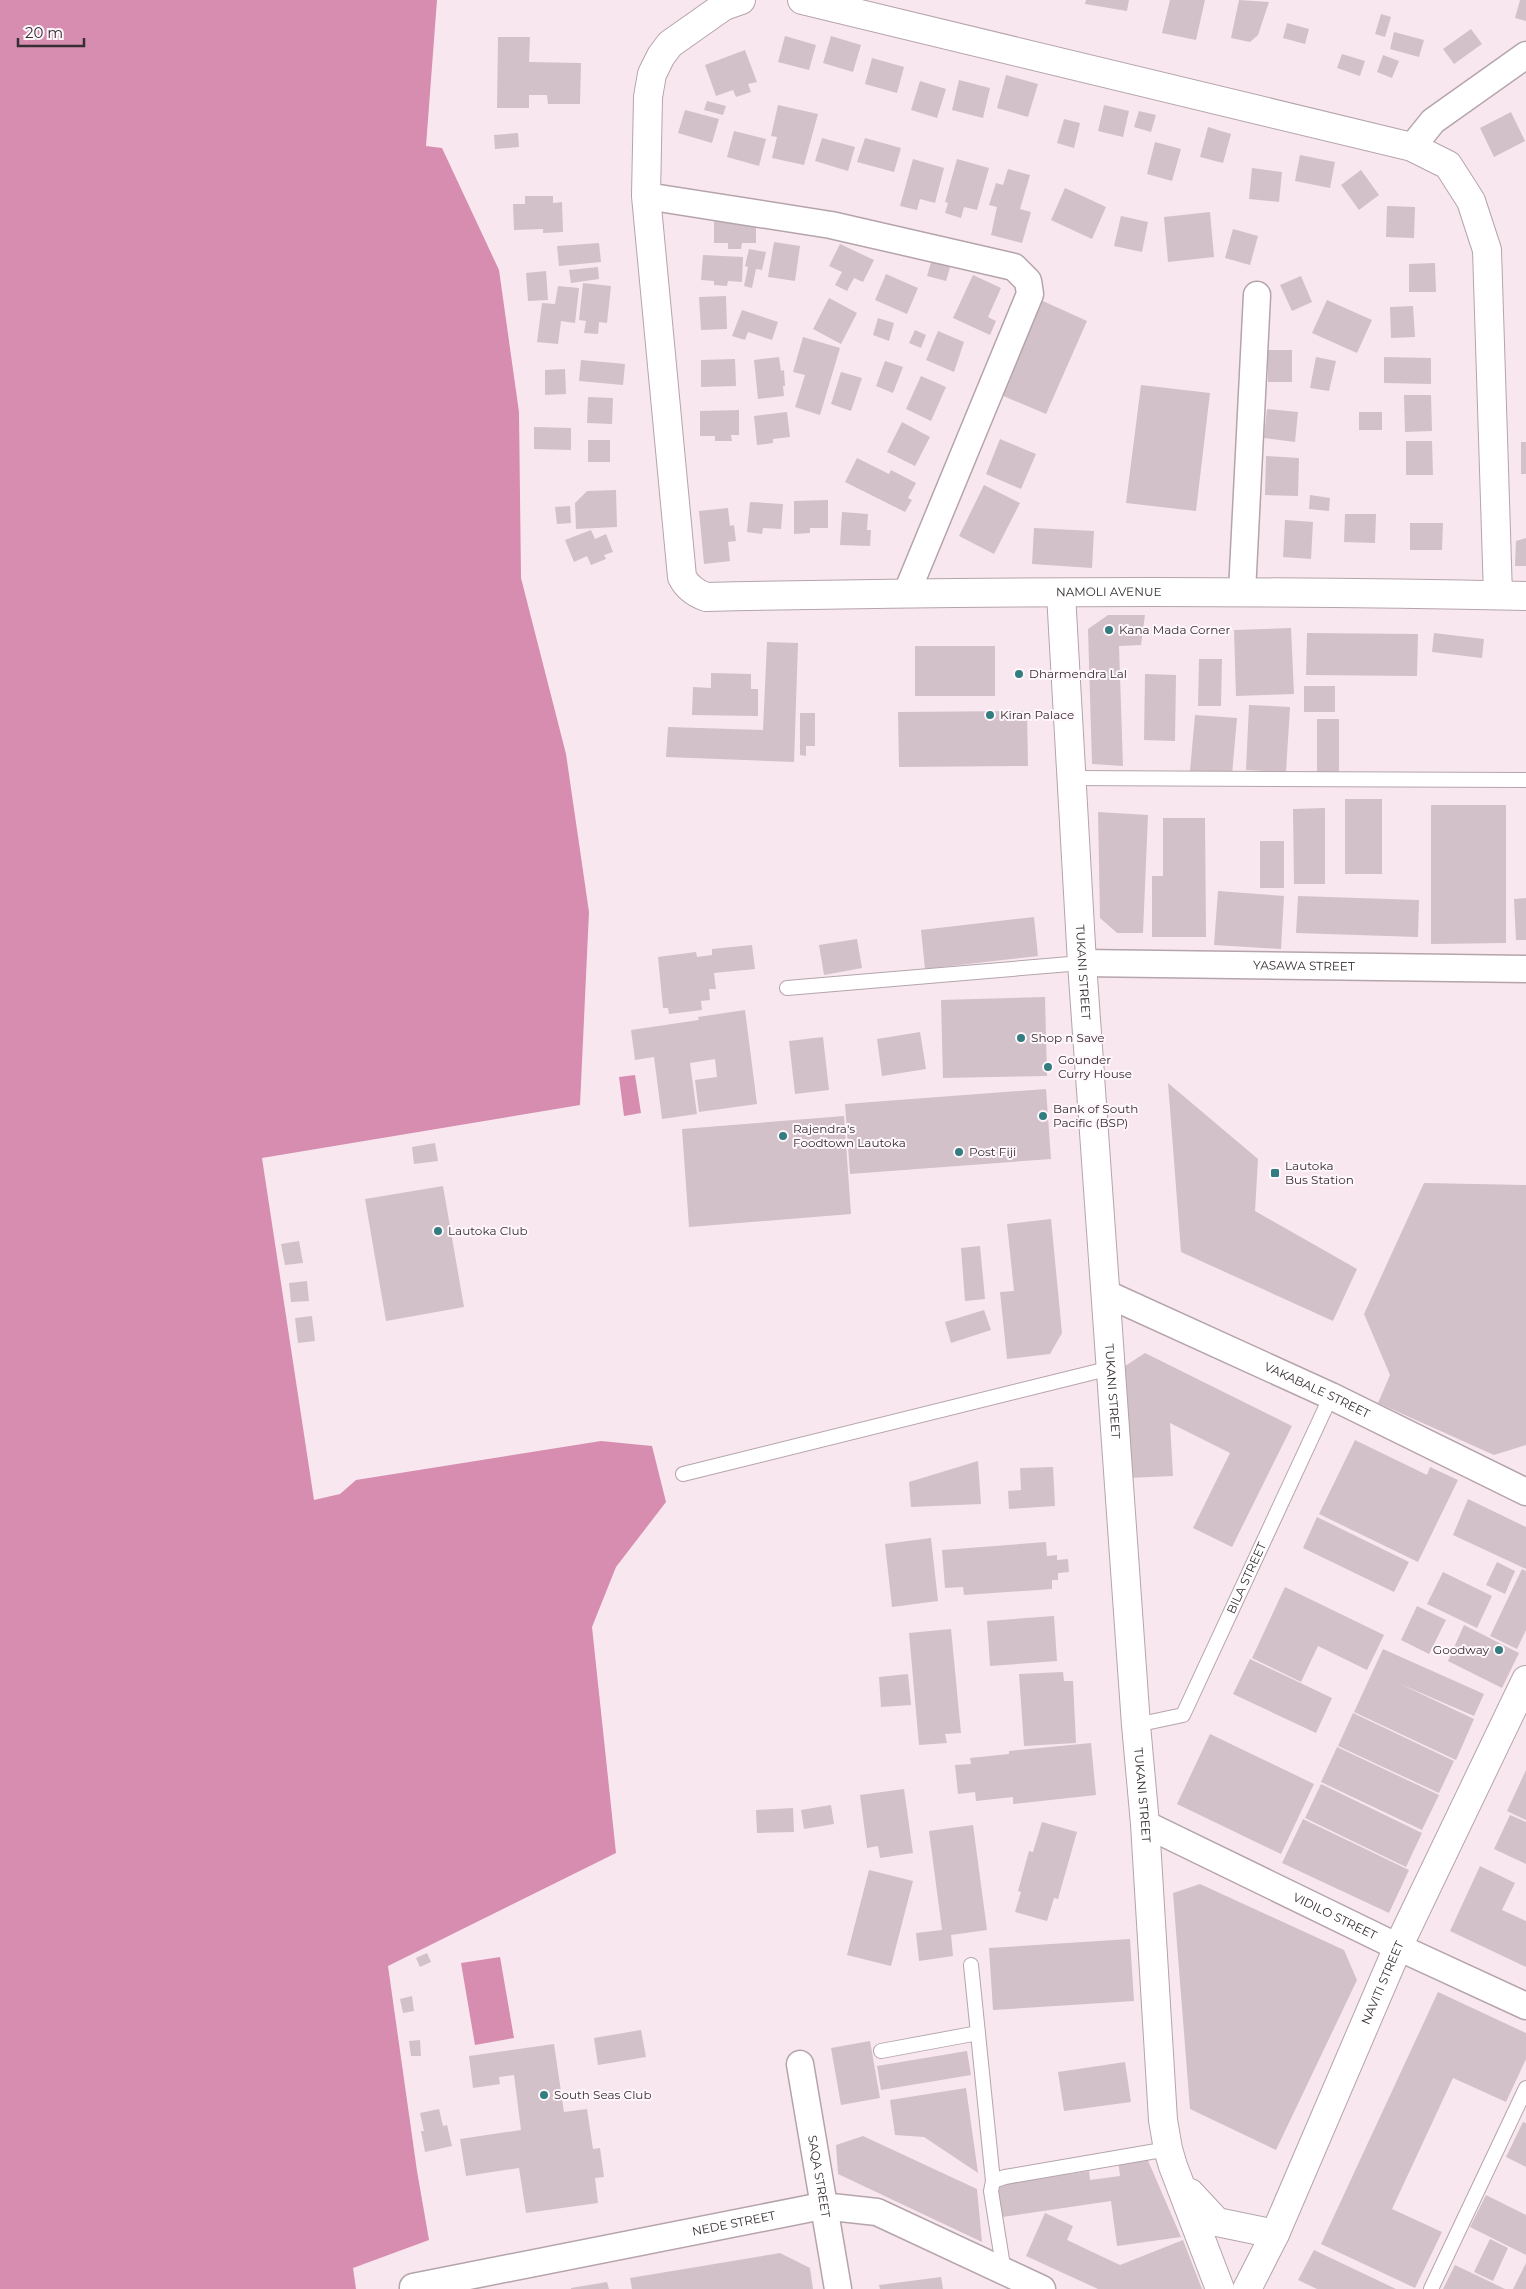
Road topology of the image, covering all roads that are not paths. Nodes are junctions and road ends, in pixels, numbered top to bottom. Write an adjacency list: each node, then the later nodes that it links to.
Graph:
1 (741, 0): 5 (street)
2 (802, 0): 4 (street)
3 (1526, 55): 4 (street)
4 (1412, 147): 10 (street)
5 (646, 196): 7 (street, NAMOLI AVENUE); 7 (street)
6 (1257, 295): 8 (street)
7 (907, 592): 9 (street, NAMOLI AVENUE)
8 (1242, 592): 9 (street, NAMOLI AVENUE); 10 (street, NAMOLI AVENUE)
9 (1061, 594): 12 (street, TUKANI STREET)
10 (1498, 595): 11 (street, NAMOLI AVENUE)
11 (1526, 596)
12 (1070, 778): 13 (lane); 14 (street, TUKANI STREET)
13 (1526, 780)
14 (1082, 963): 15 (street, YASAWA STREET); 16 (lane); 17 (street, TUKANI STREET)
15 (1526, 970)
16 (787, 988)
17 (1107, 1294): 18 (street, TUKANI STREET); 19 (street, VAKABALE STREET)
18 (1111, 1368): 20 (lane); 23 (street, TUKANI STREET)
19 (1331, 1396): 21 (street, VAKABALE STREET); 23 (lane, BILA STREET)
20 (683, 1474)
21 (1526, 1492)
22 (1526, 1680): 25 (street, NAVITI STREET)
23 (1136, 1725): 24 (street, TUKANI STREET)
24 (1145, 1824): 25 (street, VIDILO STREET); 32 (street, TUKANI STREET)
25 (1398, 1947): 27 (street, VIDILO STREET); 36 (street, NAVITI STREET)
26 (971, 1965): 28 (lane)
27 (1526, 2006)
28 (978, 2033): 29 (lane); 33 (lane)
29 (881, 2051)
30 (800, 2064): 35 (street, SAQA STREET)
31 (1526, 2088): 43 (lane)
32 (1168, 2149): 33 (lane); 34 (street, TUKANI STREET)
33 (993, 2181): 37 (lane)
34 (1182, 2185): 36 (street, TUKANI STREET); 41 (street, TUKANI STREET)
35 (822, 2206): 37 (street, NEDE STREET); 38 (street, NEDE STREET); 39 (street, SAQA STREET)
36 (1275, 2234): 42 (street, NAVITI STREET)
37 (1004, 2272): 40 (street, NEDE STREET)
38 (413, 2288)
39 (838, 2289)
40 (1042, 2289)
41 (1220, 2289)
42 (1248, 2289)
43 (1431, 2289)

